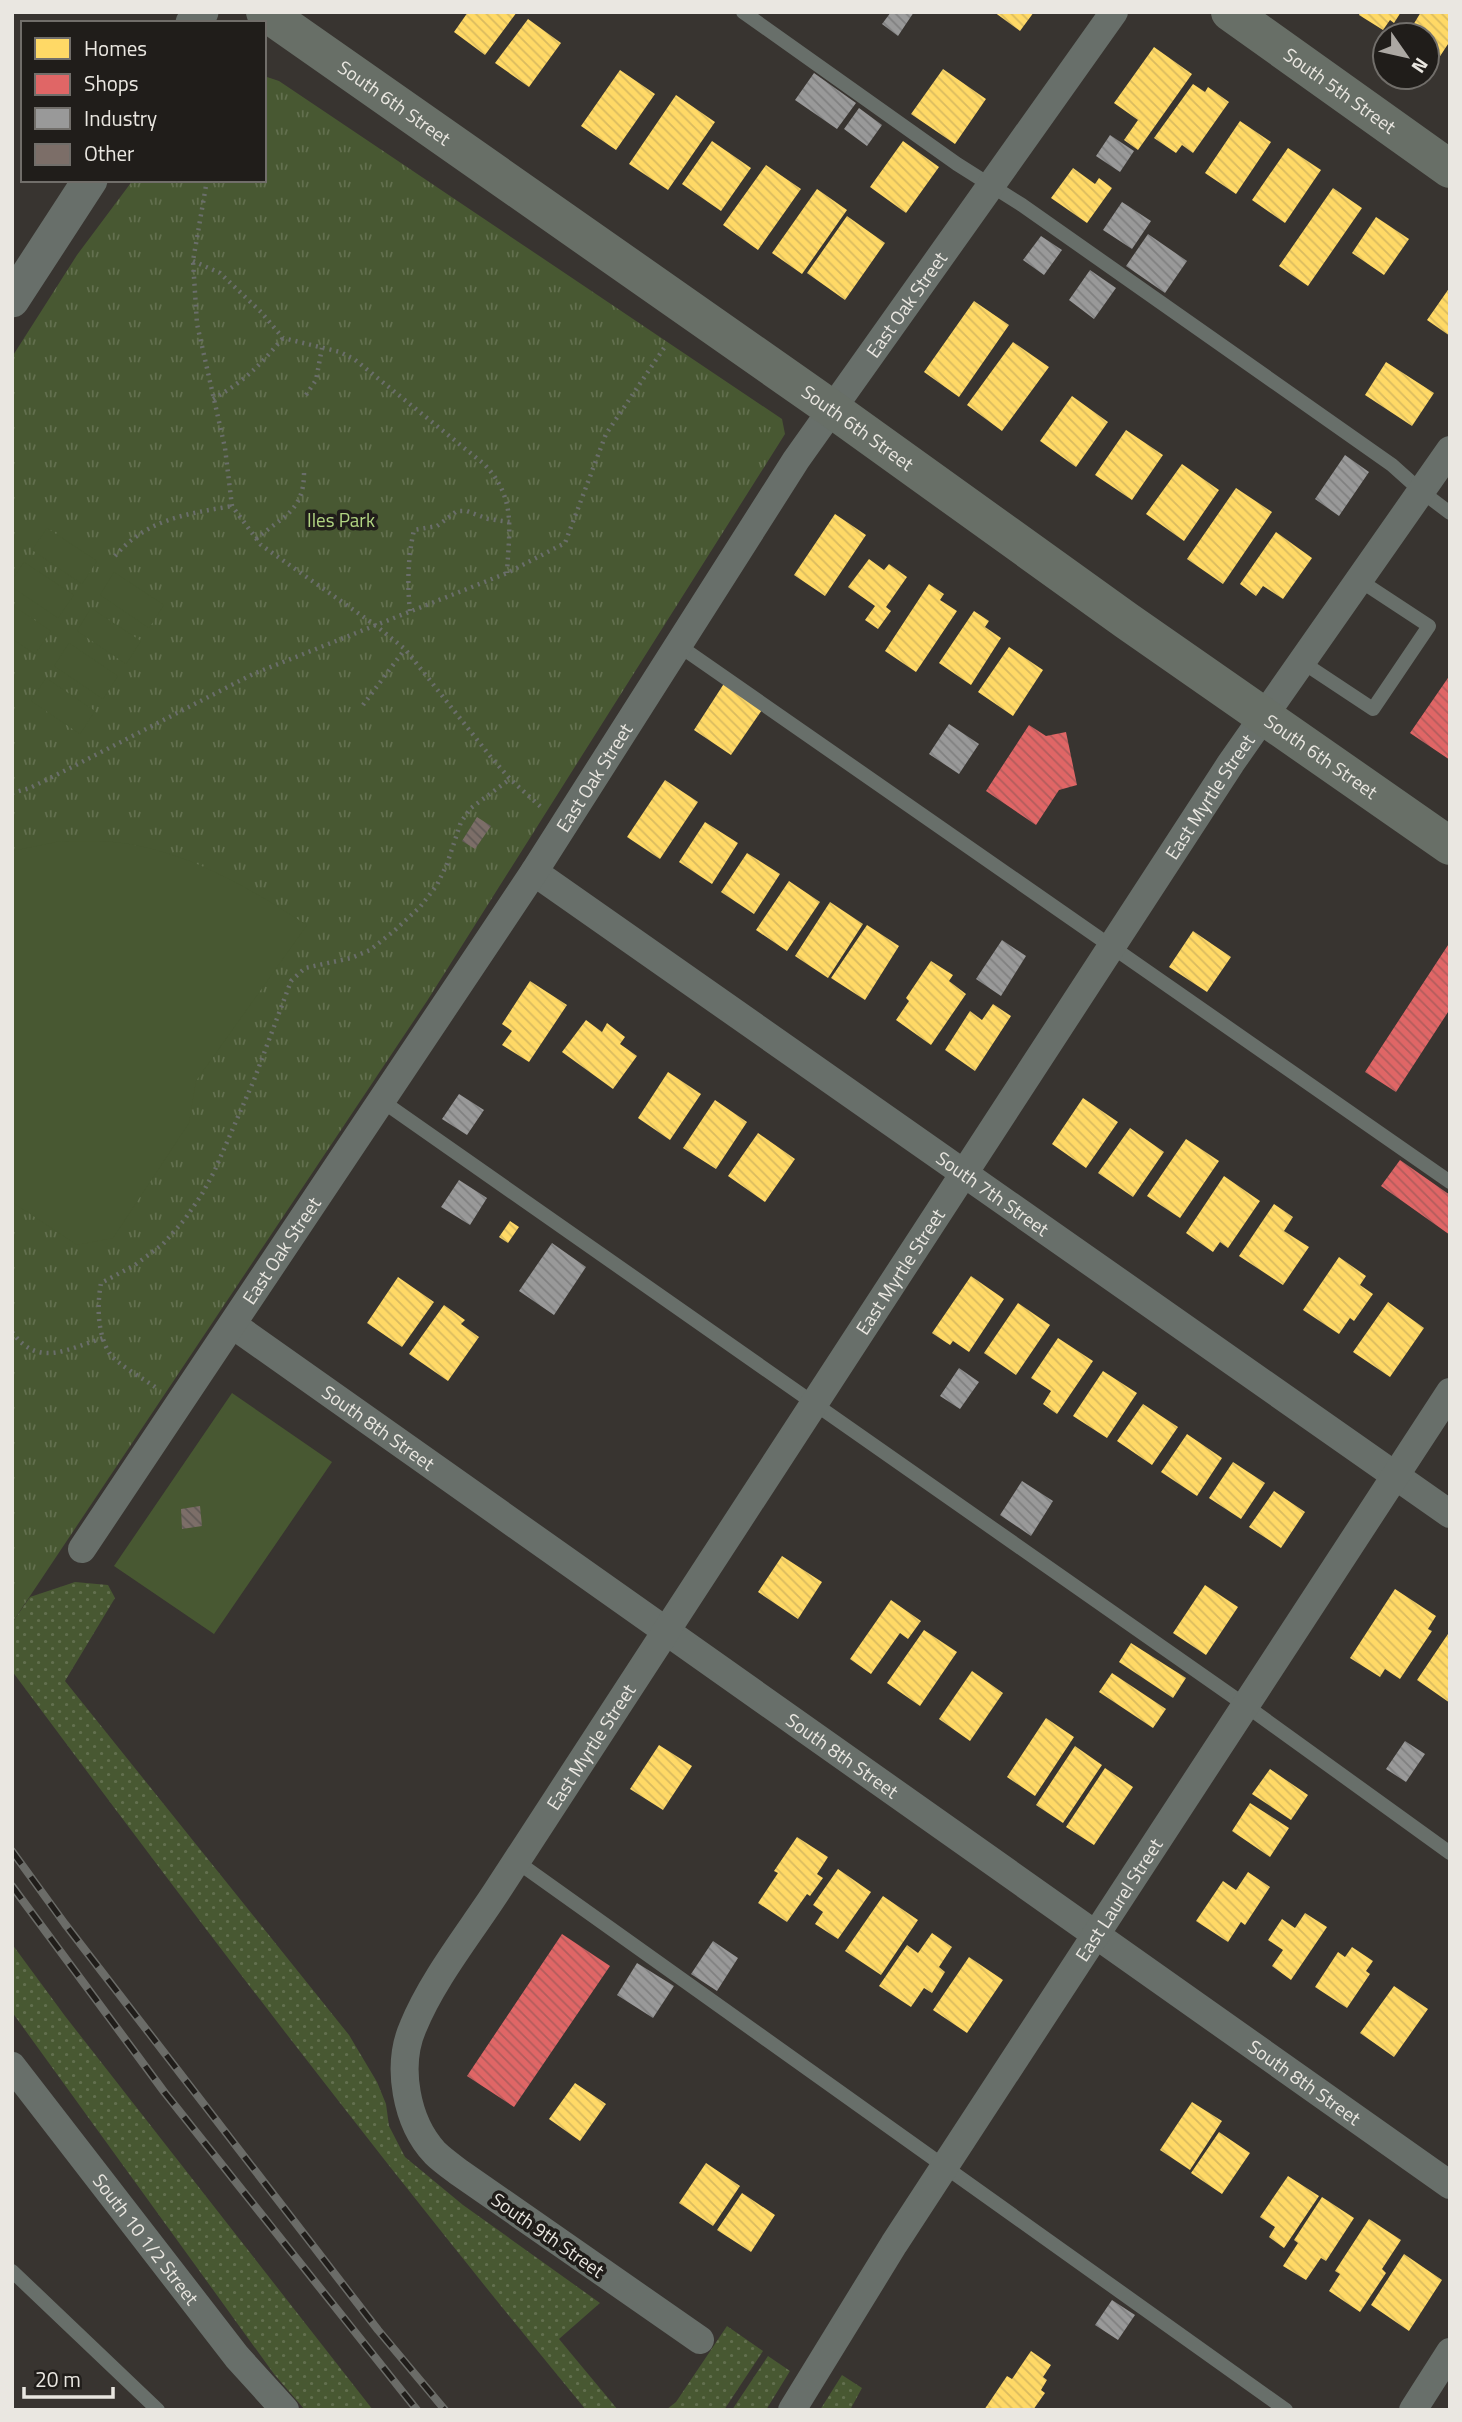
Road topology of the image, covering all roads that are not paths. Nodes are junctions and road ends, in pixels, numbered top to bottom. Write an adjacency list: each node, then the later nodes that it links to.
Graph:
1 (265, 12): 9 (main road, South 6th Street)
2 (743, 12): 7 (lane)
3 (1114, 12): 7 (street, East Oak Street)
4 (1230, 12): 5 (main road, South 5th Street)
5 (1450, 169)
6 (89, 182): 8 (street)
7 (989, 186): 9 (street, East Oak Street); 11 (lane)
8 (12, 300)
9 (832, 409): 14 (street, East Oak Street); 16 (main road, South 6th Street)
10 (1450, 450): 11 (street, East Myrtle Street)
11 (1421, 491): 12 (lane); 13 (street, East Myrtle Street)
12 (1450, 513)
13 (1359, 580): 15 (street, East Myrtle Street); 15 (lane)
14 (678, 645): 18 (street, East Oak Street); 19 (lane)
15 (1302, 662): 16 (street, East Myrtle Street)
16 (1263, 717): 17 (main road, South 6th Street); 19 (street, East Myrtle Street)
17 (1450, 846)
18 (534, 872): 20 (street, East Oak Street); 21 (street, South 7th Street)
19 (1111, 947): 21 (street, East Myrtle Street); 22 (lane)
20 (382, 1101): 23 (street, East Oak Street); 25 (lane)
21 (963, 1173): 25 (street, East Myrtle Street); 26 (street, South 7th Street)
22 (1450, 1182)
23 (233, 1325): 28 (street, East Oak Street); 29 (street, South 8th Street)
24 (1450, 1392): 26 (street, East Laurel Street)
25 (816, 1404): 29 (street, East Myrtle Street); 30 (lane)
26 (1396, 1476): 27 (street, South 7th Street); 30 (street, East Laurel Street)
27 (1450, 1514)
28 (82, 1549)
29 (667, 1631): 32 (street, East Myrtle Street); 33 (street, South 8th Street)
30 (1245, 1705): 31 (lane); 33 (street, East Laurel Street)
31 (1450, 1853)
32 (516, 1861): 35 (street, East Myrtle Street); 36 (lane)
33 (1095, 1934): 36 (street, East Laurel Street); 37 (street, South 8th Street)
34 (12, 2066): 42 (street, South 10 1/2 Street)
35 (412, 2115): 39 (street, South 9th Street)
36 (944, 2167): 43 (street, East Laurel Street); 44 (lane)
37 (1450, 2185)
38 (12, 2271): 41 (lane)
39 (699, 2340)
40 (1450, 2352): 45 (street)
41 (158, 2410)
42 (285, 2410)
43 (792, 2410)
44 (1286, 2410)
45 (1413, 2410)

